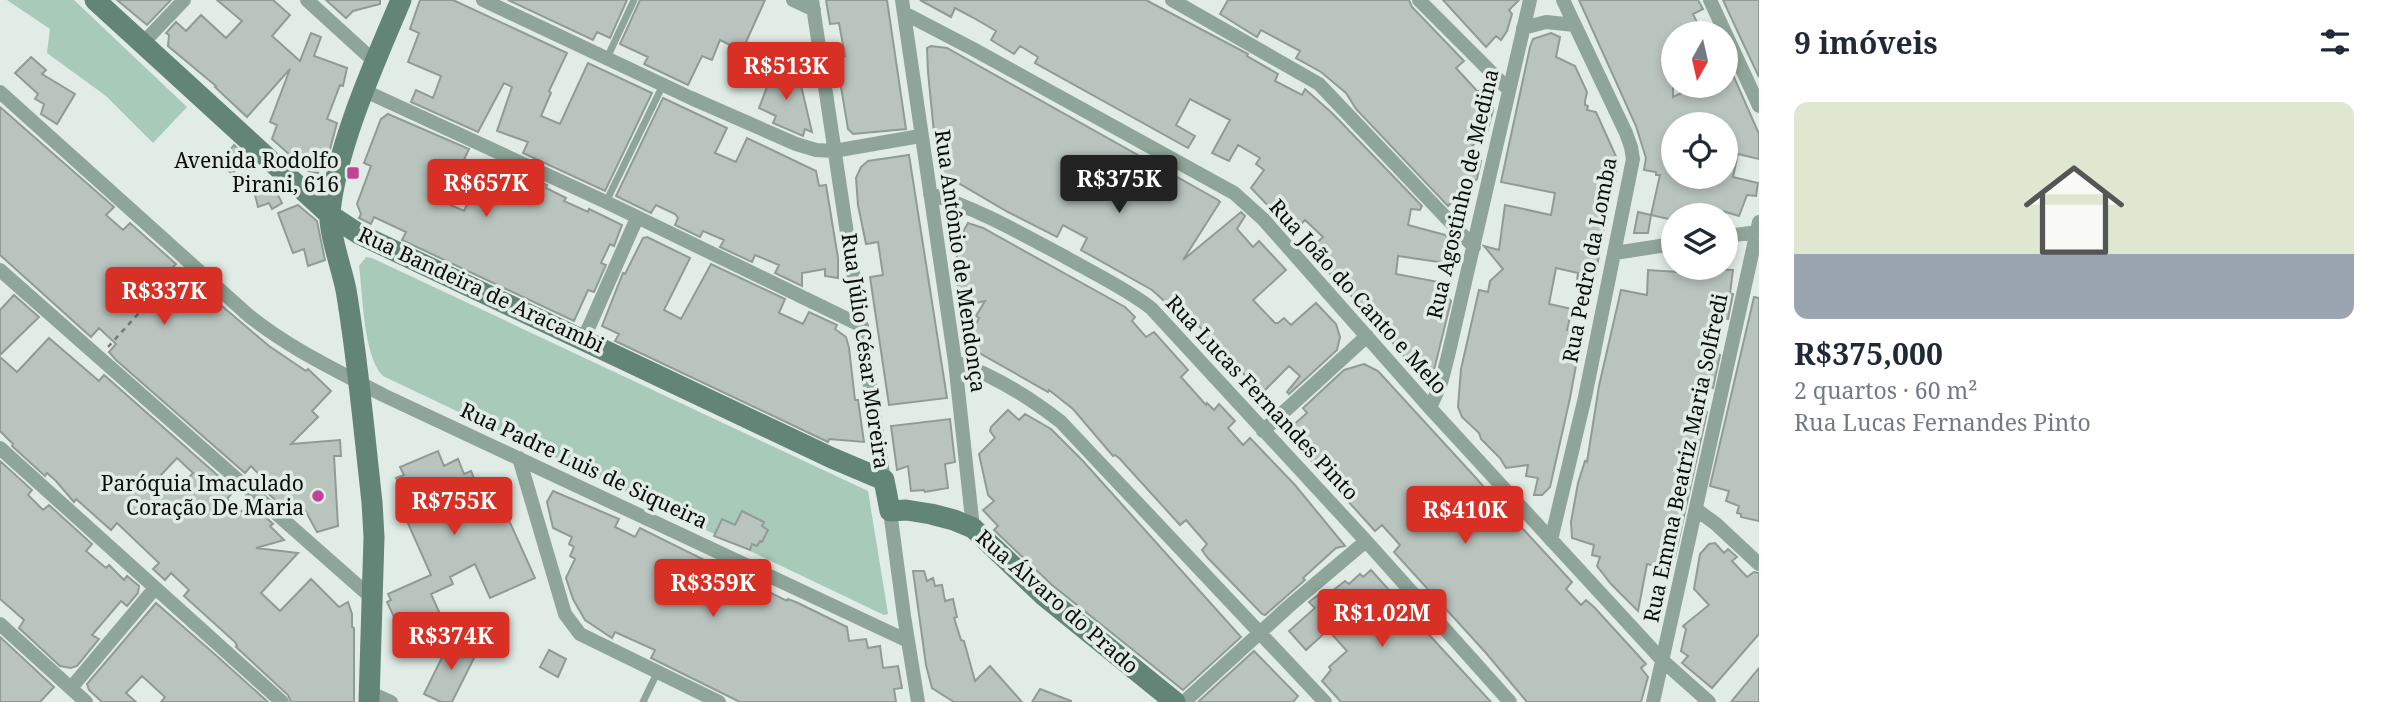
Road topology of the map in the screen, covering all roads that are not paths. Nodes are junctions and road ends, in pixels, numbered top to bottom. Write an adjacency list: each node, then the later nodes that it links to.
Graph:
1 (95, 0): 17 (main road, Rua Bandeira de Aracambi)
2 (184, 0): 17 (street)
3 (307, 0): 19 (street)
4 (401, 0): 19 (main road)
5 (483, 0): 18 (street)
6 (634, 0): 18 (lane)
7 (793, 0): 13 (street)
8 (1172, 0): 34 (street)
9 (1419, 0): 21 (street)
10 (1530, 0): 16 (street, Rua Agostinho de Medina)
11 (1563, 0): 15 (street, Rua Pedro da Lomba)
12 (1710, 0): 24 (street)
13 (813, 5): 26 (street, Rua Júlio César Moreira)
14 (903, 7): 25 (street, Rua Antônio de Mendonça); 38 (street, Rua João do Canto e Melo)
15 (1575, 25): 16 (street); 35 (street, Rua Pedro da Lomba)
16 (1522, 29): 21 (street, Rua Agostinho de Medina)
17 (142, 44): 29 (main road, Rua Bandeira de Aracambi)
18 (607, 58): 20 (street)
19 (375, 62): 22 (main road)
20 (663, 85): 26 (street); 28 (lane)
21 (1508, 89): 34 (street, Rua Agostinho de Medina)
22 (365, 91): 28 (street); 29 (main road)
23 (0, 92): 41 (street, Rua Padre Luis de Siqueira)
24 (1759, 106)
25 (920, 136): 26 (street); 27 (street, Rua Antônio de Mendonça)
26 (834, 151): 37 (street, Rua Júlio César Moreira)
27 (930, 194): 40 (street, Rua Antônio de Mendonça); 43 (street, Rua Lucas Fernandes Pinto)
28 (606, 202): 30 (street)
29 (330, 215): 39 (main road, Rua Bandeira de Aracambi); 41 (main road)
30 (637, 218): 37 (street); 39 (street)
31 (1758, 229): 32 (street); 47 (street, Rua Emma Beatriz Maria Solfredi)
32 (1738, 233)
33 (1661, 246): 35 (street)
34 (1474, 247): 42 (street, Rua Agostinho de Medina)
35 (1615, 253): 50 (street, Rua Pedro da Lomba)
36 (0, 270): 54 (street)
37 (862, 326): 46 (street, Rua Júlio César Moreira)
38 (1367, 336): 42 (street, Rua João do Canto e Melo); 43 (street)
39 (583, 338): 46 (main road, Rua Bandeira de Aracambi)
40 (955, 362): 49 (street, Rua Antônio de Mendonça); 56 (street)
41 (357, 381): 45 (street, Rua Padre Luis de Siqueira); 54 (main road)
42 (1430, 408): 50 (street, Rua João do Canto e Melo)
43 (1263, 431): 51 (street, Rua Lucas Fernandes Pinto)
44 (0, 448): 53 (street)
45 (519, 458): 57 (street, Rua Padre Luis de Siqueira); 59 (street)
46 (884, 480): 48 (main road, Rua Júlio César Moreira)
47 (1697, 510): 52 (street); 58 (street, Rua Emma Beatriz Maria Solfredi)
48 (890, 511): 49 (main road, Rua Álvaro do Prado); 57 (street, Rua Júlio César Moreira)
49 (973, 528): 68 (main road, Rua Álvaro do Prado)
50 (1551, 540): 58 (street, Rua João do Canto e Melo)
51 (1366, 541): 56 (street); 71 (street, Rua Lucas Fernandes Pinto)
52 (1759, 564)
53 (155, 588): 60 (street); 64 (street)
54 (372, 598): 61 (main road)
55 (0, 624): 60 (street)
56 (1260, 633): 69 (street); 70 (street)
57 (908, 641): 62 (street, Rua Júlio César Moreira)
58 (1663, 662): 72 (street, Rua Emma Beatriz Maria Solfredi); 73 (street, Rua João do Canto e Melo)
59 (657, 673): 66 (lane); 67 (street)
60 (71, 688): 63 (street)
61 (369, 697): 65 (street)
62 (921, 700)
63 (86, 702)
64 (282, 702)
65 (390, 702)
66 (643, 702)
67 (719, 702)
68 (1175, 702)
69 (1184, 702)
70 (1325, 702)
71 (1510, 702)
72 (1653, 702)
73 (1709, 702)

